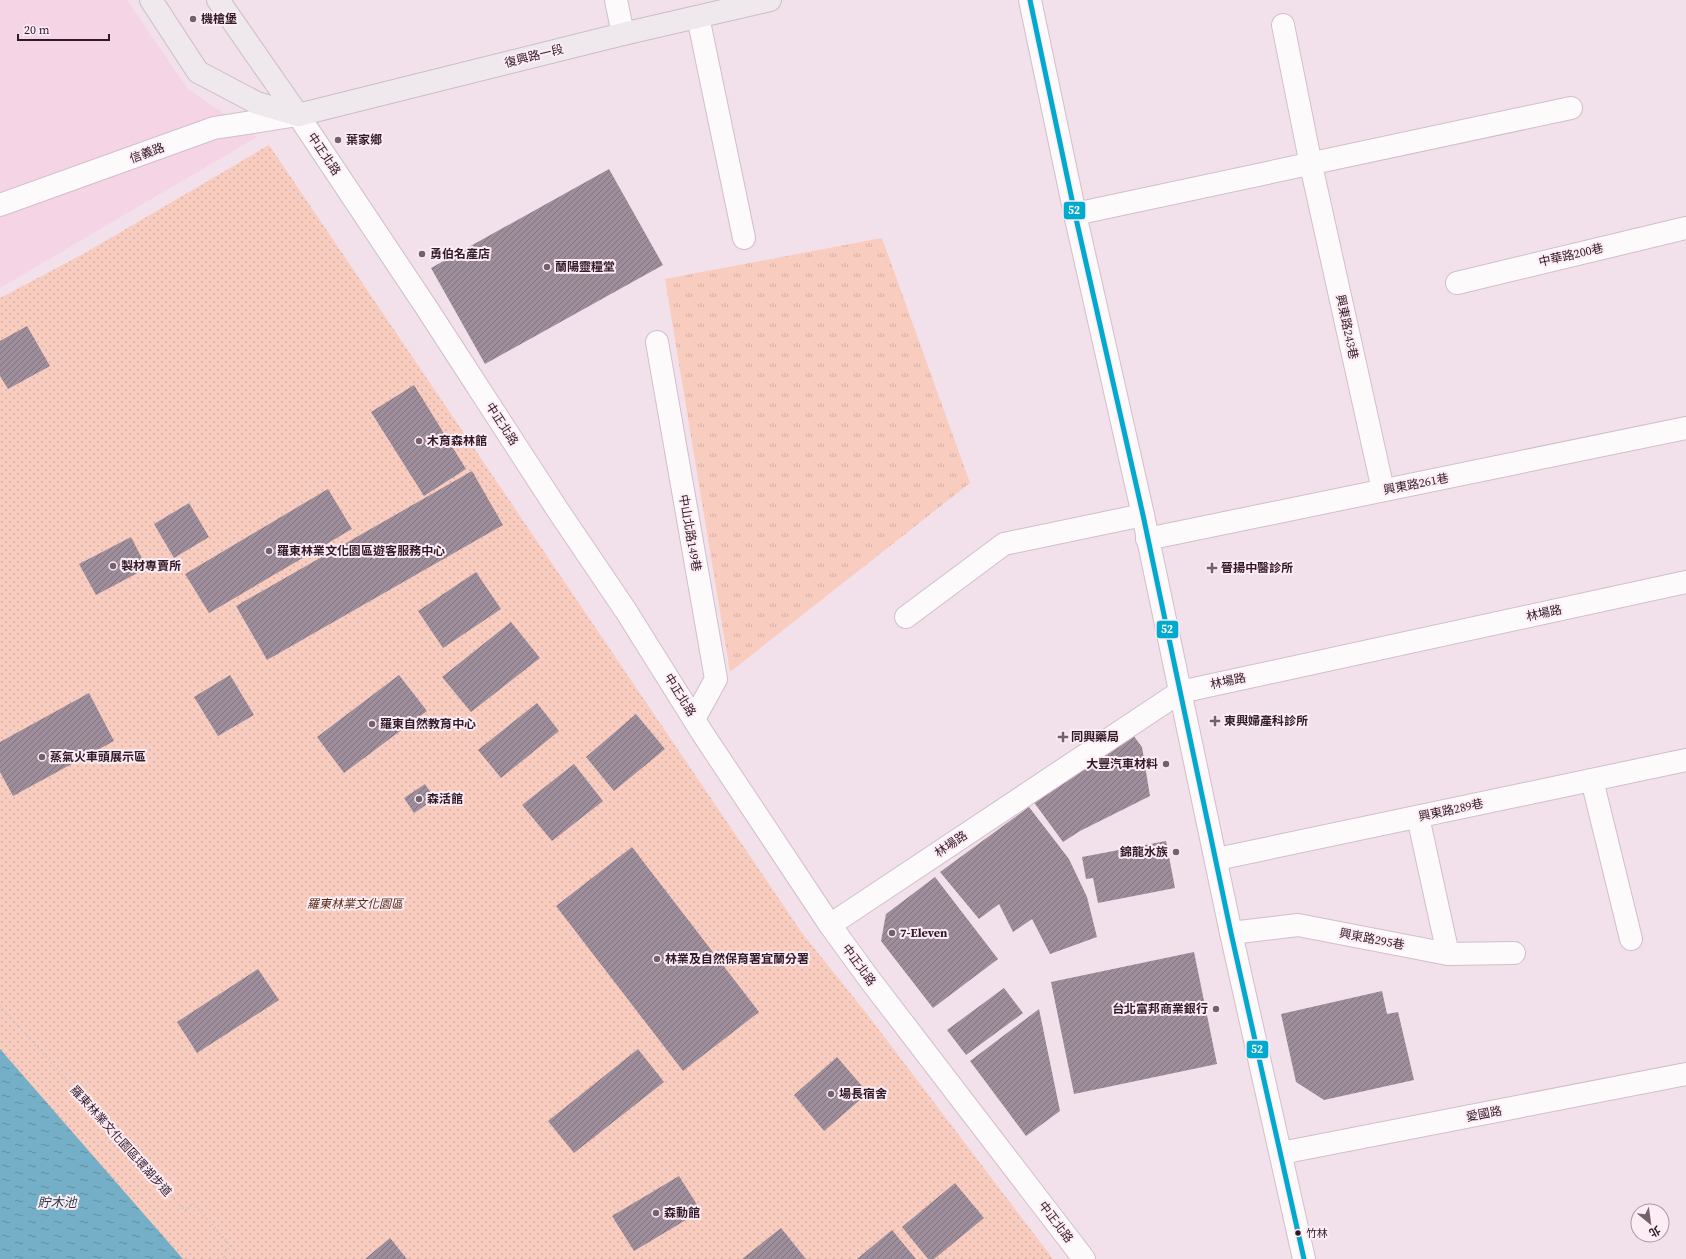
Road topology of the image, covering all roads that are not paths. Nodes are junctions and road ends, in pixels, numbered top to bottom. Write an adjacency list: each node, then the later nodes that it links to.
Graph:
1 (151, 0): 10 (main road)
2 (218, 0): 10 (main road, 中正北路)
3 (616, 0): 8 (street)
4 (770, 0): 6 (main road, 復興路一段)
5 (1030, 0): 13 (street)
6 (698, 16): 8 (main road, 復興路一段); 15 (street)
7 (1283, 26): 11 (street, 興東路243巷)
8 (624, 34): 10 (main road, 復興路一段)
9 (1571, 108): 11 (street)
10 (298, 115): 12 (street, 信義路); 25 (street, 中正北路)
11 (1311, 164): 13 (street); 19 (street, 興東路243巷)
12 (0, 205)
13 (1075, 214): 20 (street)
14 (1686, 228): 16 (street, 中華路200巷)
15 (744, 238)
16 (1457, 283)
17 (657, 342): 25 (street, 中山北路149巷)
18 (1686, 428): 19 (street, 興東路261巷)
19 (1383, 490): 21 (street, 興東路261巷)
20 (1143, 515): 21 (street); 23 (street)
21 (1147, 539): 24 (street)
22 (1686, 582): 24 (street, 林場路)
23 (906, 616)
24 (1180, 692): 29 (street); 30 (street, 林場路)
25 (694, 719): 30 (street, 中正北路)
26 (1686, 760): 27 (street, 興東路289巷)
27 (1592, 780): 28 (street, 興東路289巷); 32 (street)
28 (1418, 817): 29 (street, 興東路289巷); 34 (street)
29 (1217, 859): 31 (street)
30 (830, 925): 37 (street, 中正北路)
31 (1231, 932): 34 (street, 興東路295巷); 36 (street)
32 (1630, 938)
33 (1514, 953): 34 (street, 興東路295巷)
34 (1448, 954)
35 (1686, 1074): 36 (street, 愛國路)
36 (1281, 1154): 38 (street)
37 (1084, 1259)
38 (1304, 1259)

